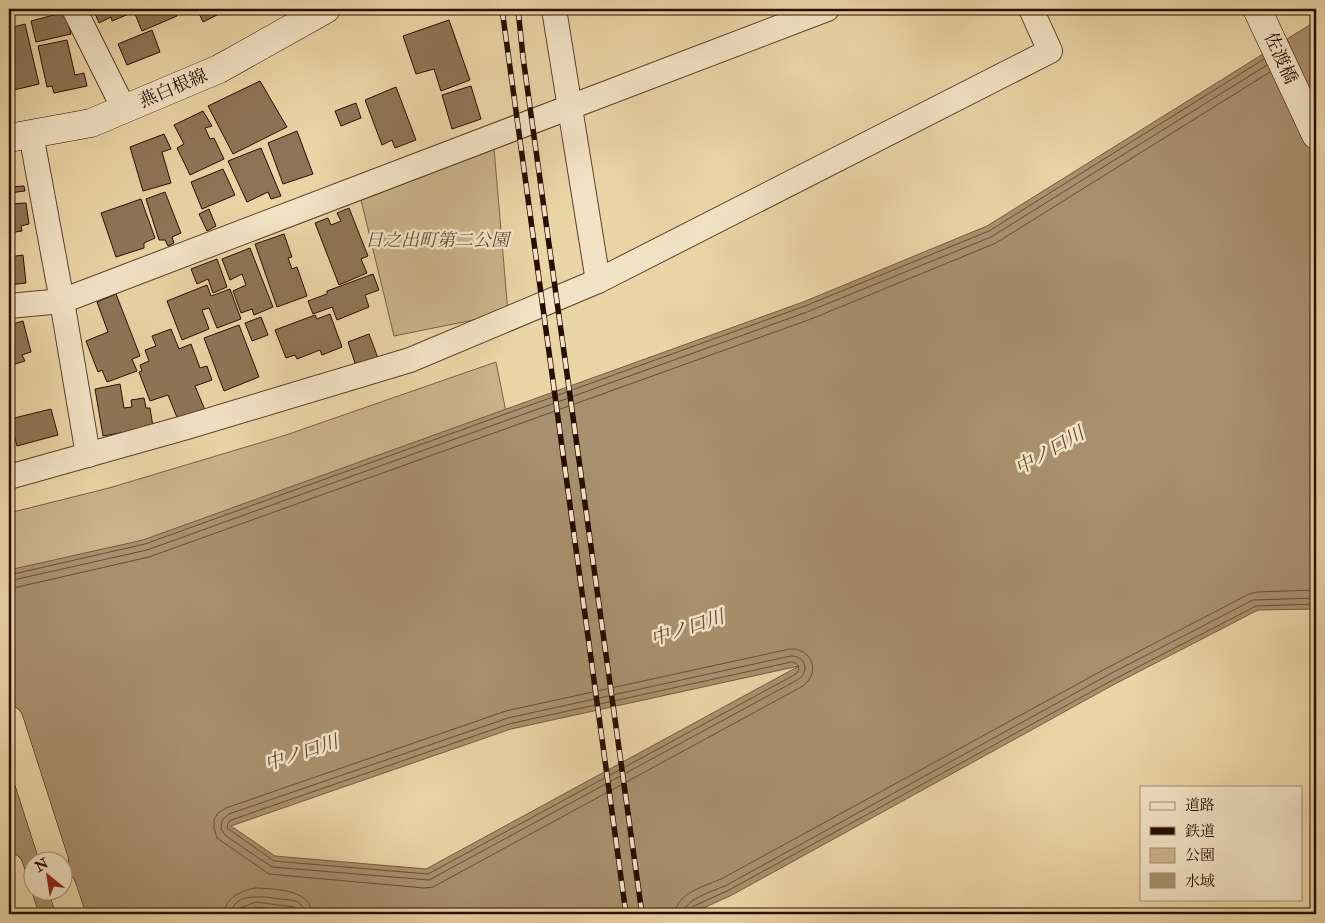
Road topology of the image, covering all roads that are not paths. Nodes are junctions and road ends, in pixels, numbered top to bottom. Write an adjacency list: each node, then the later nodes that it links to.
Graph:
1 (74, 9): 8 (street)
2 (326, 9): 8 (main road, 燕白根線)
3 (554, 9): 7 (street)
4 (827, 9): 7 (street)
5 (1031, 9): 11 (street)
6 (1258, 9): 9 (main road, 佐渡橋)
7 (570, 108): 11 (street); 12 (street)
8 (124, 109): 10 (main road, 燕白根線)
9 (1316, 135)
10 (20, 136): 12 (street)
11 (598, 281): 14 (street)
12 (62, 301): 13 (street); 14 (street)
13 (9, 306)
14 (88, 455): 15 (street)
15 (9, 478)
16 (9, 720): 17 (highway)
17 (51, 850)
18 (9, 867): 20 (highway)
19 (66, 900): 21 (highway)
20 (24, 914)
21 (71, 914)

